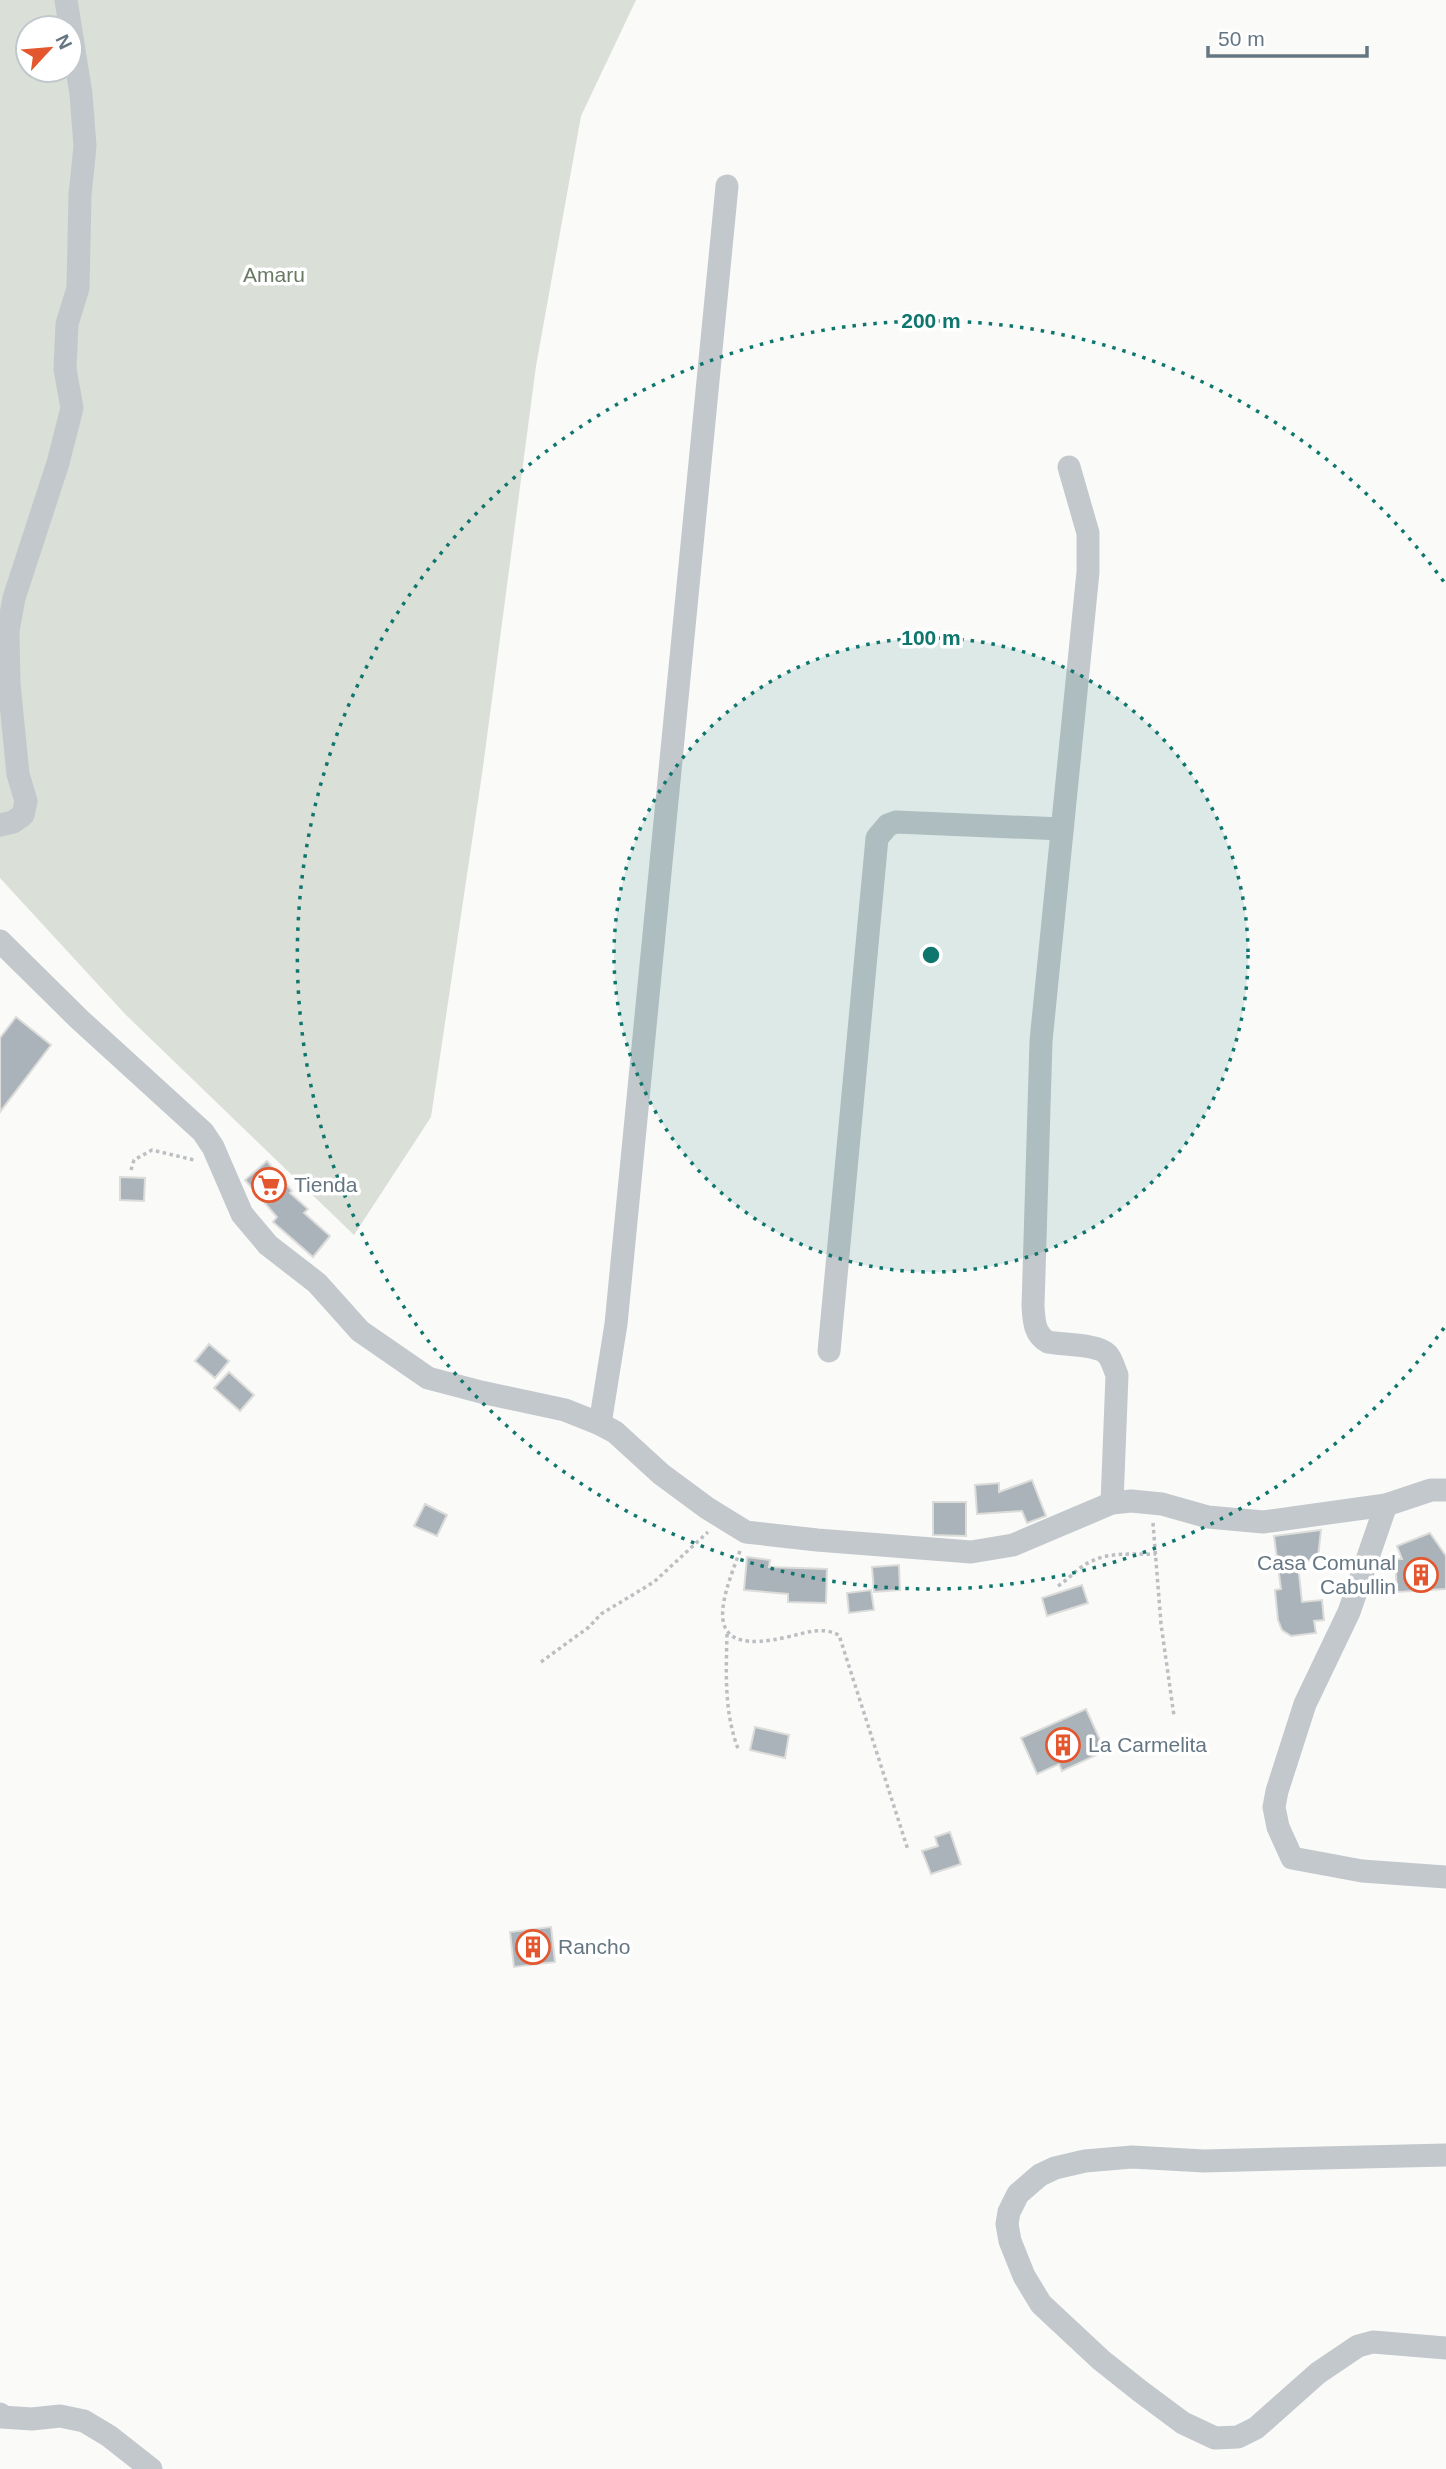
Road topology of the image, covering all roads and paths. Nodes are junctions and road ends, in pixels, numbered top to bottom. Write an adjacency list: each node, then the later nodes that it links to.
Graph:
1 (66, 0): 4 (street)
2 (727, 186): 10 (street)
3 (1069, 467): 5 (street)
4 (0, 825)
5 (1062, 829): 9 (street); 12 (street)
6 (0, 941): 7 (street)
7 (220, 1168): 8 (path); 10 (street)
8 (131, 1170)
9 (829, 1351)
10 (600, 1423): 15 (street)
11 (1446, 1490): 14 (street)
12 (1112, 1503): 13 (street); 16 (street)
13 (1151, 1503): 14 (street); 17 (path)
14 (1386, 1505): 24 (street)
15 (722, 1520): 16 (street); 20 (path)
16 (746, 1532): 19 (path)
17 (1156, 1554): 18 (path); 21 (path)
18 (1058, 1586)
19 (727, 1634): 22 (path); 23 (path)
20 (541, 1662)
21 (1174, 1716)
22 (739, 1751)
23 (908, 1850)
24 (1446, 1877)
25 (1446, 2155): 26 (street)
26 (1446, 2348)
27 (1, 2418): 28 (street)
28 (150, 2469)

